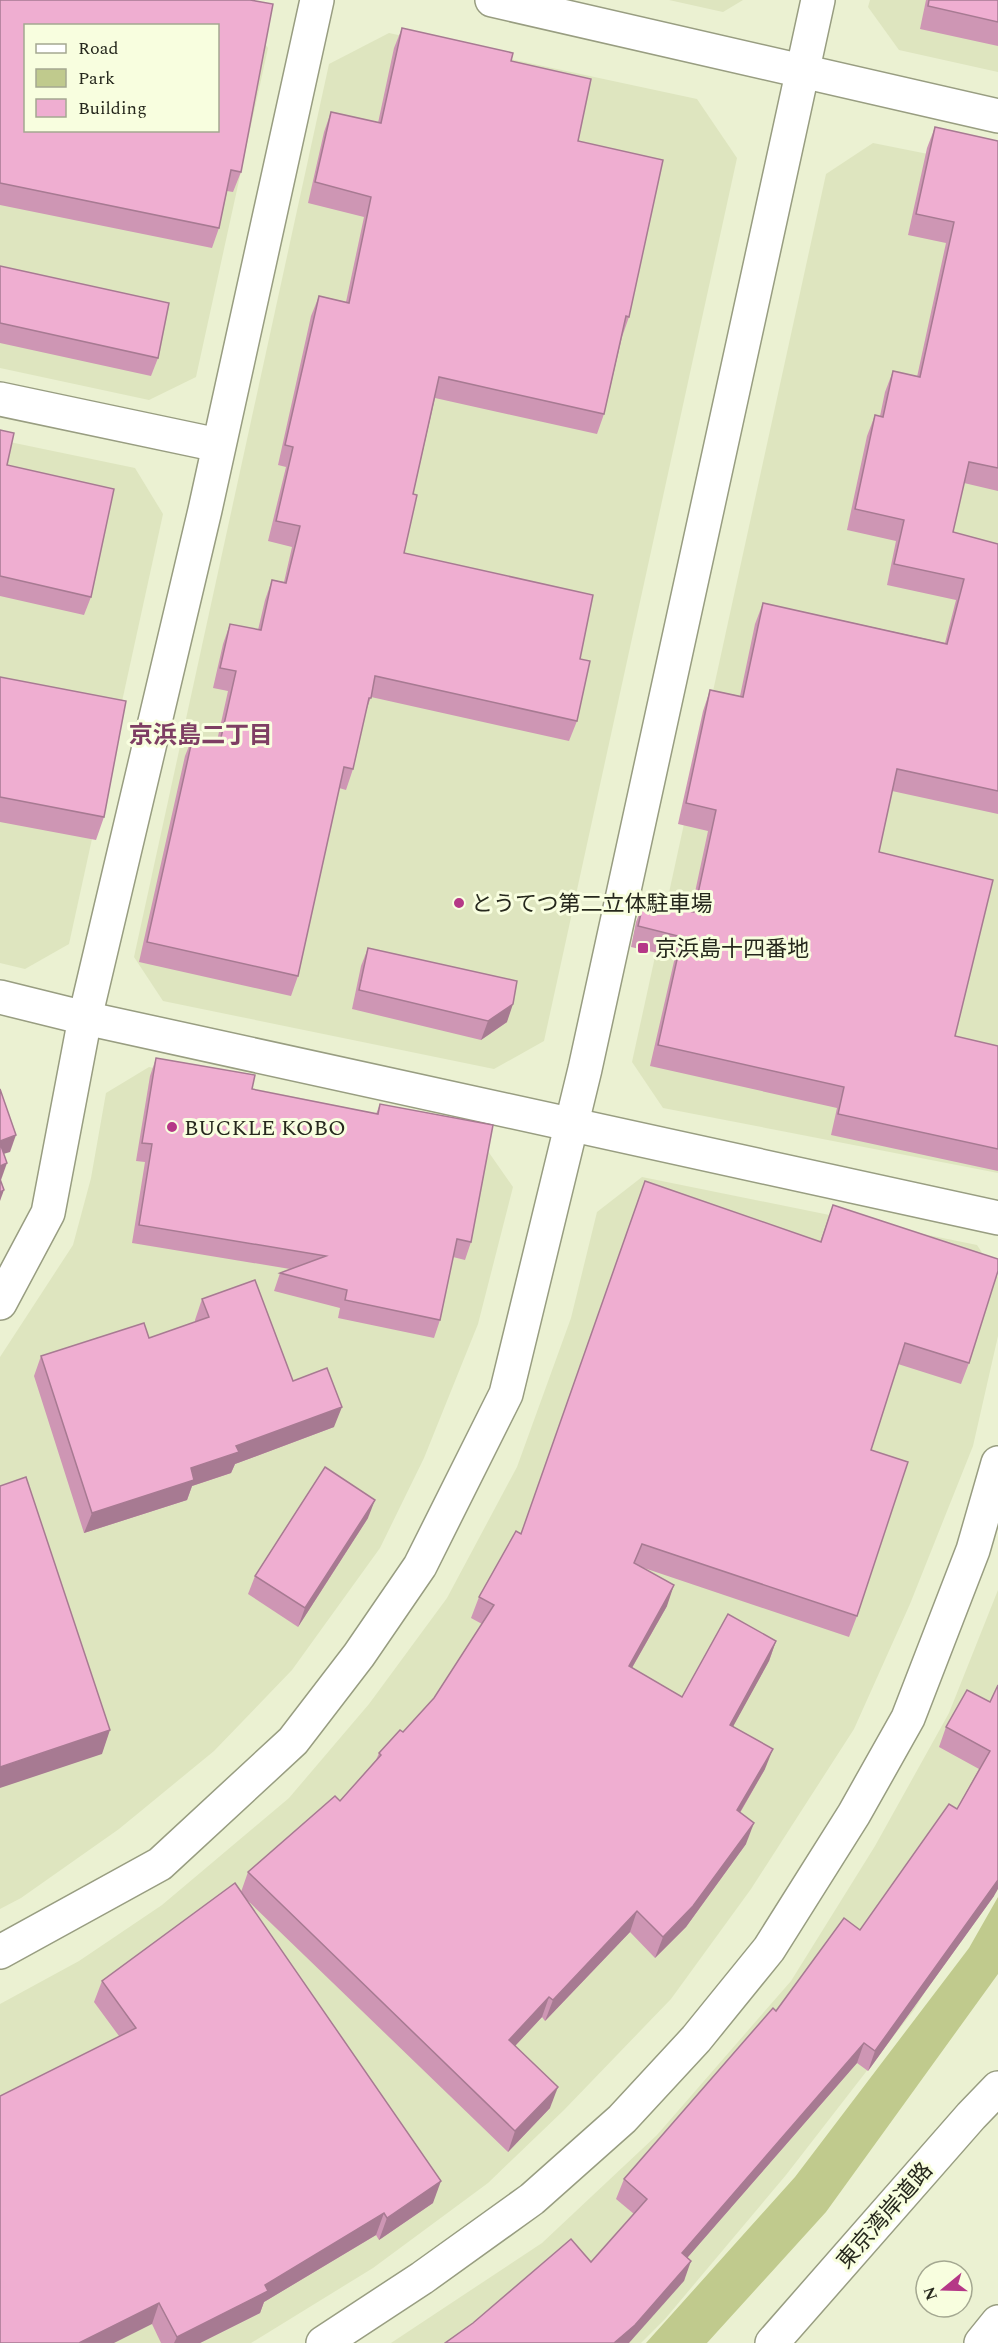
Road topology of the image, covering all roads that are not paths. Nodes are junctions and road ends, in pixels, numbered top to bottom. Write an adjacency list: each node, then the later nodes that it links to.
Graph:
1 (317, 0): 7 (main road)
2 (492, 0): 4 (main road)
3 (818, 0): 4 (main road)
4 (802, 73): 5 (main road); 10 (main road)
5 (998, 116)
6 (0, 399): 7 (main road)
7 (218, 445): 9 (main road)
8 (0, 997): 9 (main road)
9 (85, 1018): 10 (main road); 12 (main road)
10 (572, 1125): 11 (main road); 14 (main road)
11 (998, 1218)
12 (0, 1303)
13 (998, 1463): 19 (main road)
14 (0, 1952)
15 (998, 2067): 17 (main road)
16 (998, 2088): 17 (main road, 東京湾岸道路)
17 (971, 2115): 20 (main road, 東京湾岸道路)
18 (998, 2322): 21 (main road)
19 (323, 2343)
20 (772, 2343)
21 (981, 2343)

